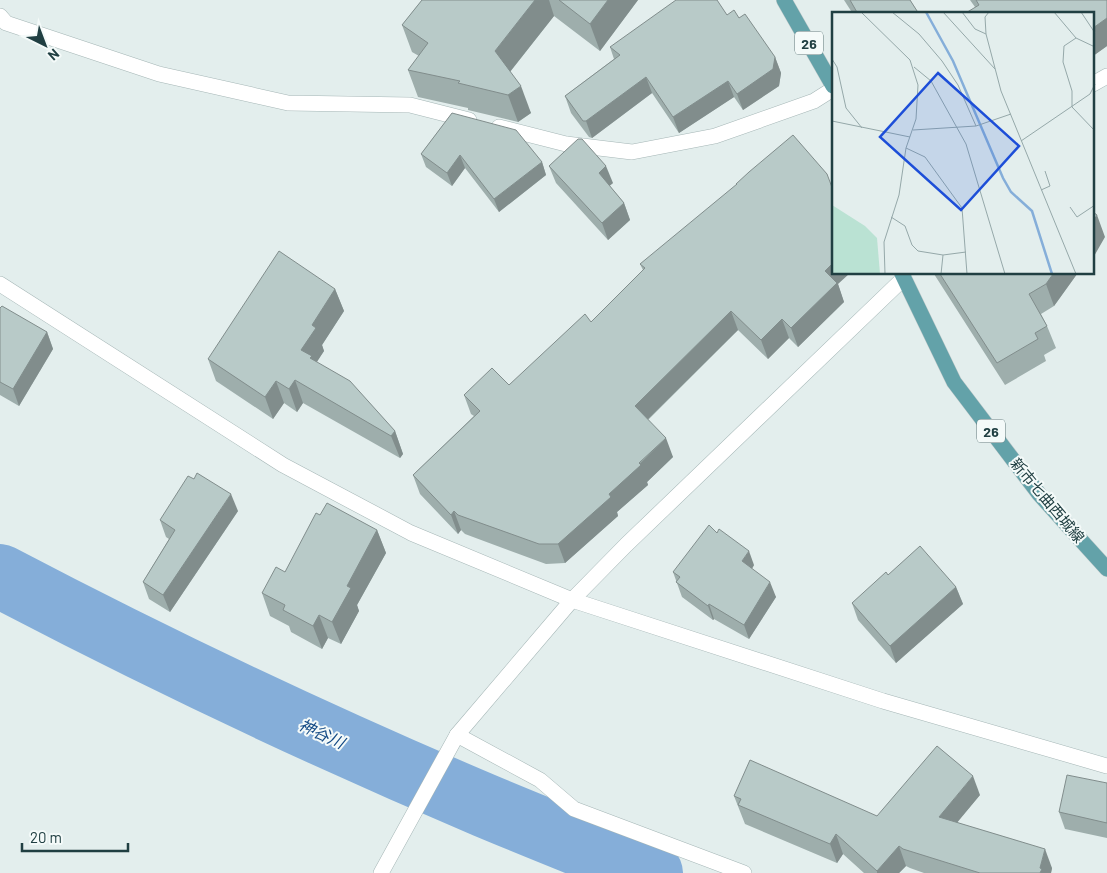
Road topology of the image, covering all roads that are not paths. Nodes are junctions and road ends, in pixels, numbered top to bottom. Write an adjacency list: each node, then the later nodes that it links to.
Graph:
1 (784, 0): 5 (main road, 26)
2 (0, 16): 6 (street)
3 (1107, 76): 4 (street)
4 (1094, 83)
5 (832, 86)
6 (832, 89)
7 (903, 276): 9 (main road, 新市七曲西城線 / 26); 10 (street)
8 (0, 284): 10 (street)
9 (1107, 569)
10 (572, 600): 11 (street); 12 (street)
11 (454, 741): 13 (street); 14 (street)
12 (1107, 766)
13 (381, 873)
14 (744, 873)

